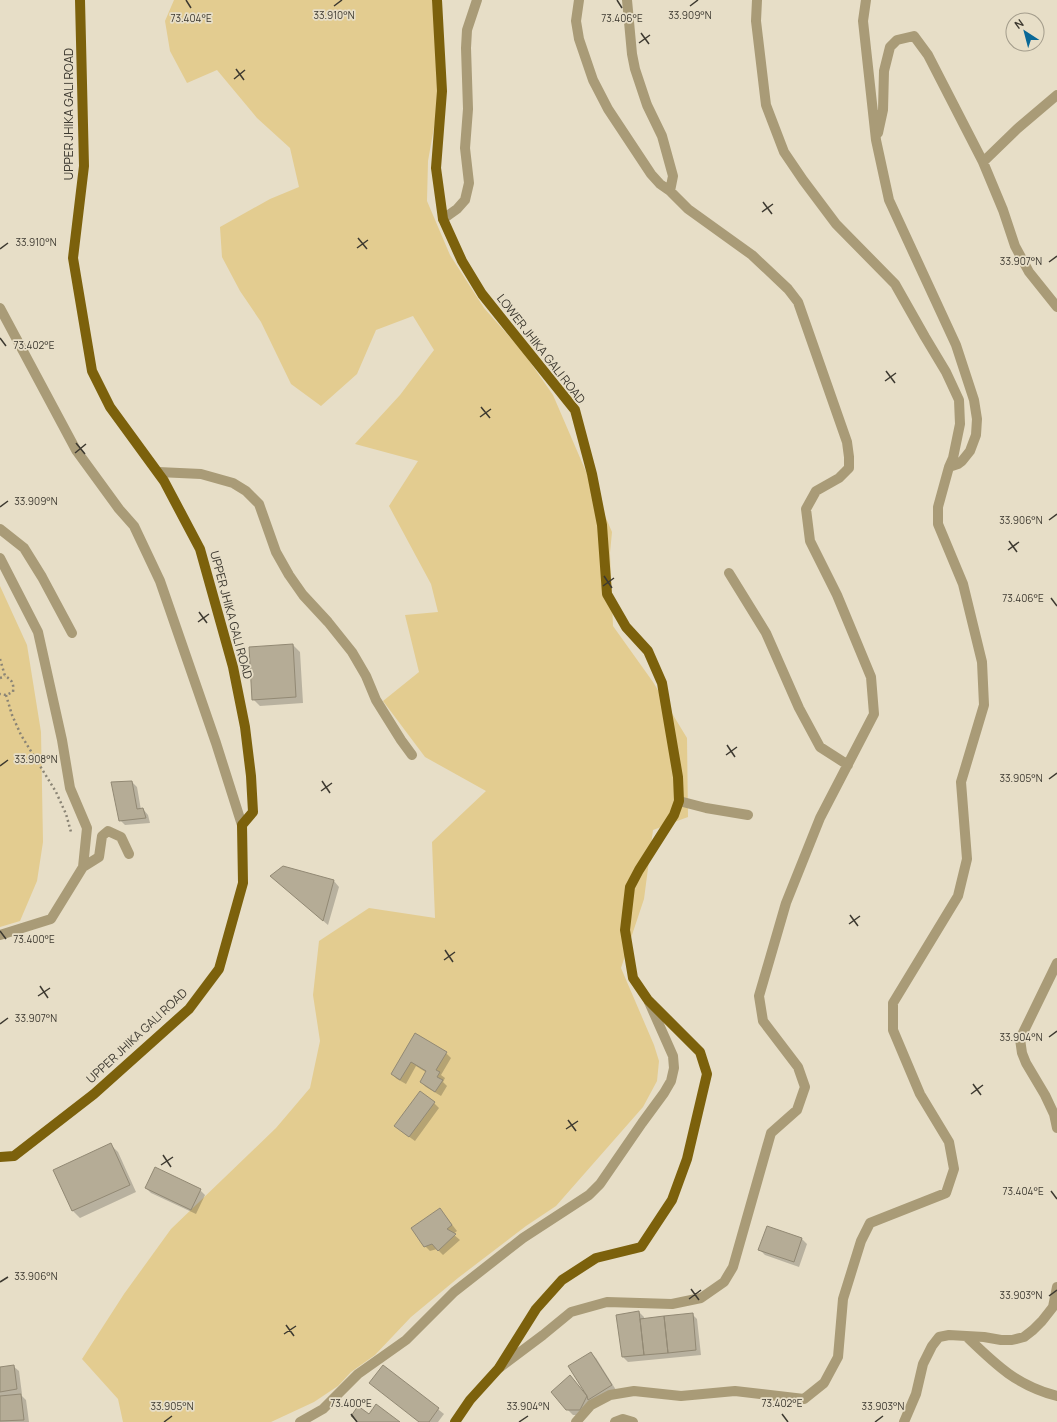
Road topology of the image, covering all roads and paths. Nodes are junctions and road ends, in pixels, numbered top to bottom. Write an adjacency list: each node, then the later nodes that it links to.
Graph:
1 (80, 0): 16 (main road, UPPER JHIKA GALI ROAD)
2 (437, 0): 12 (main road, LOWER JHIKA GALI ROAD)
3 (477, 0): 12 (street)
4 (579, 0): 11 (street)
5 (627, 0): 11 (street)
6 (757, 0): 15 (street)
7 (866, 0): 9 (street)
8 (1057, 95): 10 (street)
9 (876, 140): 10 (street); 15 (street)
10 (982, 162): 13 (street)
11 (670, 190): 27 (street)
12 (443, 219): 28 (main road, LOWER JHIKA GALI ROAD)
13 (1057, 307)
14 (0, 308): 30 (street)
15 (949, 468): 45 (street)
16 (158, 472): 26 (street); 30 (main road, UPPER JHIKA GALI ROAD)
17 (0, 529): 20 (street)
18 (0, 558): 33 (street)
19 (730, 573): 27 (street)
20 (72, 633)
21 (0, 659): 22 (path)
22 (5, 676): 23 (path); 25 (path)
23 (0, 678)
24 (0, 694): 25 (path)
25 (6, 696): 31 (path)
26 (412, 755)
27 (848, 765): 41 (street)
28 (679, 801): 29 (street); 36 (main road, LOWER JHIKA GALI ROAD)
29 (748, 815)
30 (242, 825): 38 (main road, UPPER JHIKA GALI ROAD)
31 (71, 832)
32 (129, 854): 33 (street)
33 (83, 867): 34 (street)
34 (0, 935)
35 (1057, 962): 37 (street)
36 (648, 1000): 41 (main road, LOWER JHIKA GALI ROAD); 43 (street)
37 (1057, 1128)
38 (0, 1157)
39 (1057, 1287): 40 (street)
40 (967, 1337): 42 (street); 48 (street)
41 (500, 1368): 44 (main road, LOWER JHIKA GALI ROAD)
42 (1057, 1396)
43 (300, 1422)
44 (455, 1422)
45 (576, 1422)
46 (615, 1422): 47 (street)
47 (633, 1422)
48 (904, 1422)

